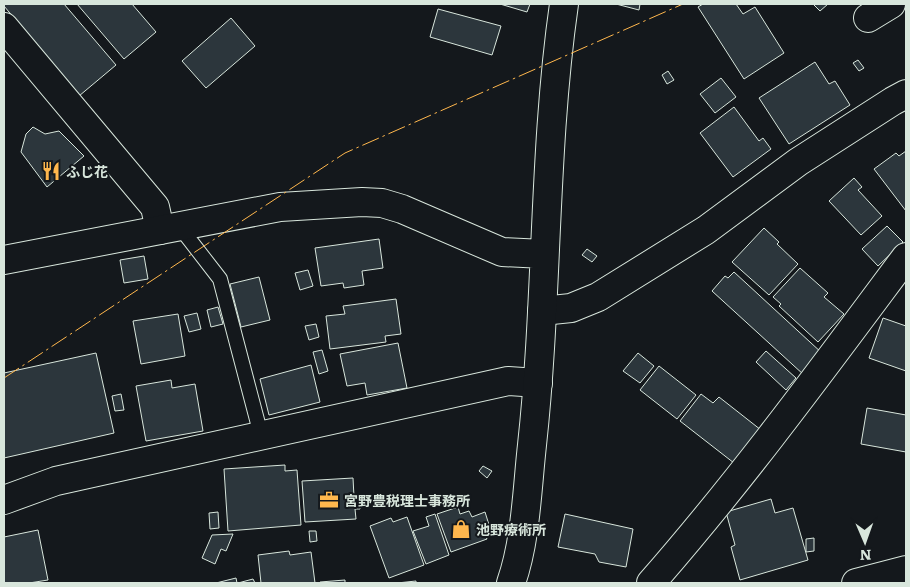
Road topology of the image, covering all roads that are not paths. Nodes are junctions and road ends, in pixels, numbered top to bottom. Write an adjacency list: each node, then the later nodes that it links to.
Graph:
1 (564, 4): 7 (street)
2 (891, 4): 3 (street)
3 (868, 18)
4 (4, 28): 6 (street)
5 (906, 94): 10 (street)
6 (169, 228): 7 (street); 9 (street); 12 (lane)
7 (544, 254): 10 (street)
8 (906, 257): 16 (street)
9 (4, 260)
10 (542, 311): 11 (street)
11 (538, 383): 12 (street); 15 (street)
12 (261, 435): 13 (street)
13 (4, 500)
14 (906, 570): 17 (street)
15 (511, 583)
16 (651, 583)
17 (856, 583)

